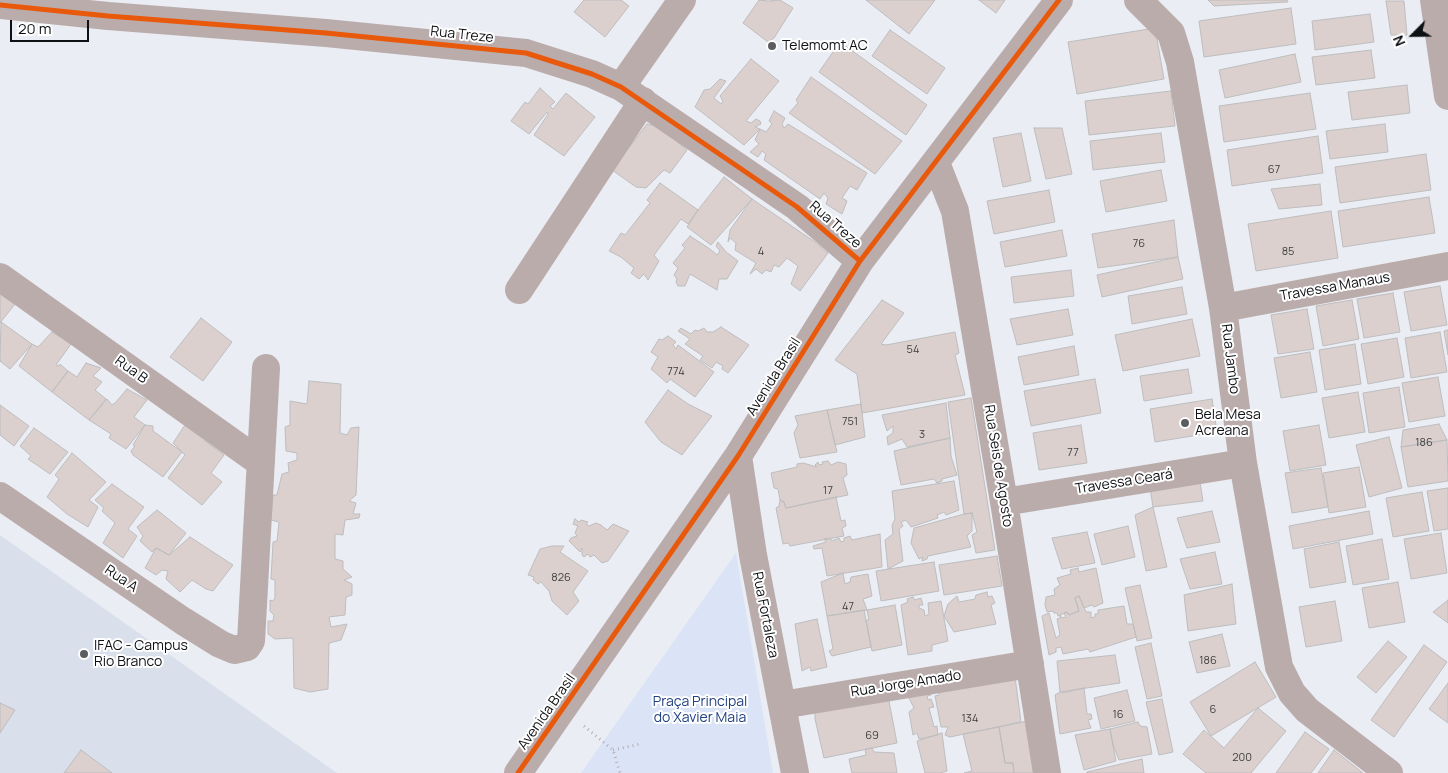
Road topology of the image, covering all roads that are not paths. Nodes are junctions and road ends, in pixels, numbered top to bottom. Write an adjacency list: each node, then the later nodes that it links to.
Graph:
1 (682, 0): 6 (street)
2 (1059, 0): 8 (street, Avenida Brasil)
3 (1138, 0): 13 (street, Rua Jambo)
4 (1434, 0): 7 (street)
5 (0, 4): 6 (street, Rua Treze)
6 (632, 94): 9 (street, Rua Treze); 12 (street)
7 (1448, 96)
8 (936, 163): 9 (street, Avenida Brasil); 19 (street, Rua Seis de Agosto)
9 (860, 261): 15 (street, Avenida Brasil)
10 (1448, 266): 13 (street, Travessa Manaus)
11 (0, 276): 17 (street, Rua B)
12 (519, 290)
13 (1223, 308): 16 (street, Rua Jambo)
14 (266, 368): 17 (street)
15 (738, 456): 21 (street, Rua Fortaleza); 22 (street, Avenida Brasil)
16 (1243, 462): 19 (street, Travessa Ceará); 25 (street, Rua Jambo)
17 (261, 463): 18 (street, Rua A)
18 (0, 496)
19 (1004, 502): 20 (street, Rua Seis de Agosto)
20 (1030, 664): 21 (street, Rua Jorge Amado); 24 (street, Rua Seis de Agosto)
21 (782, 705): 23 (street, Rua Fortaleza)
22 (518, 773)
23 (795, 773)
24 (1047, 773)
25 (1389, 773)

